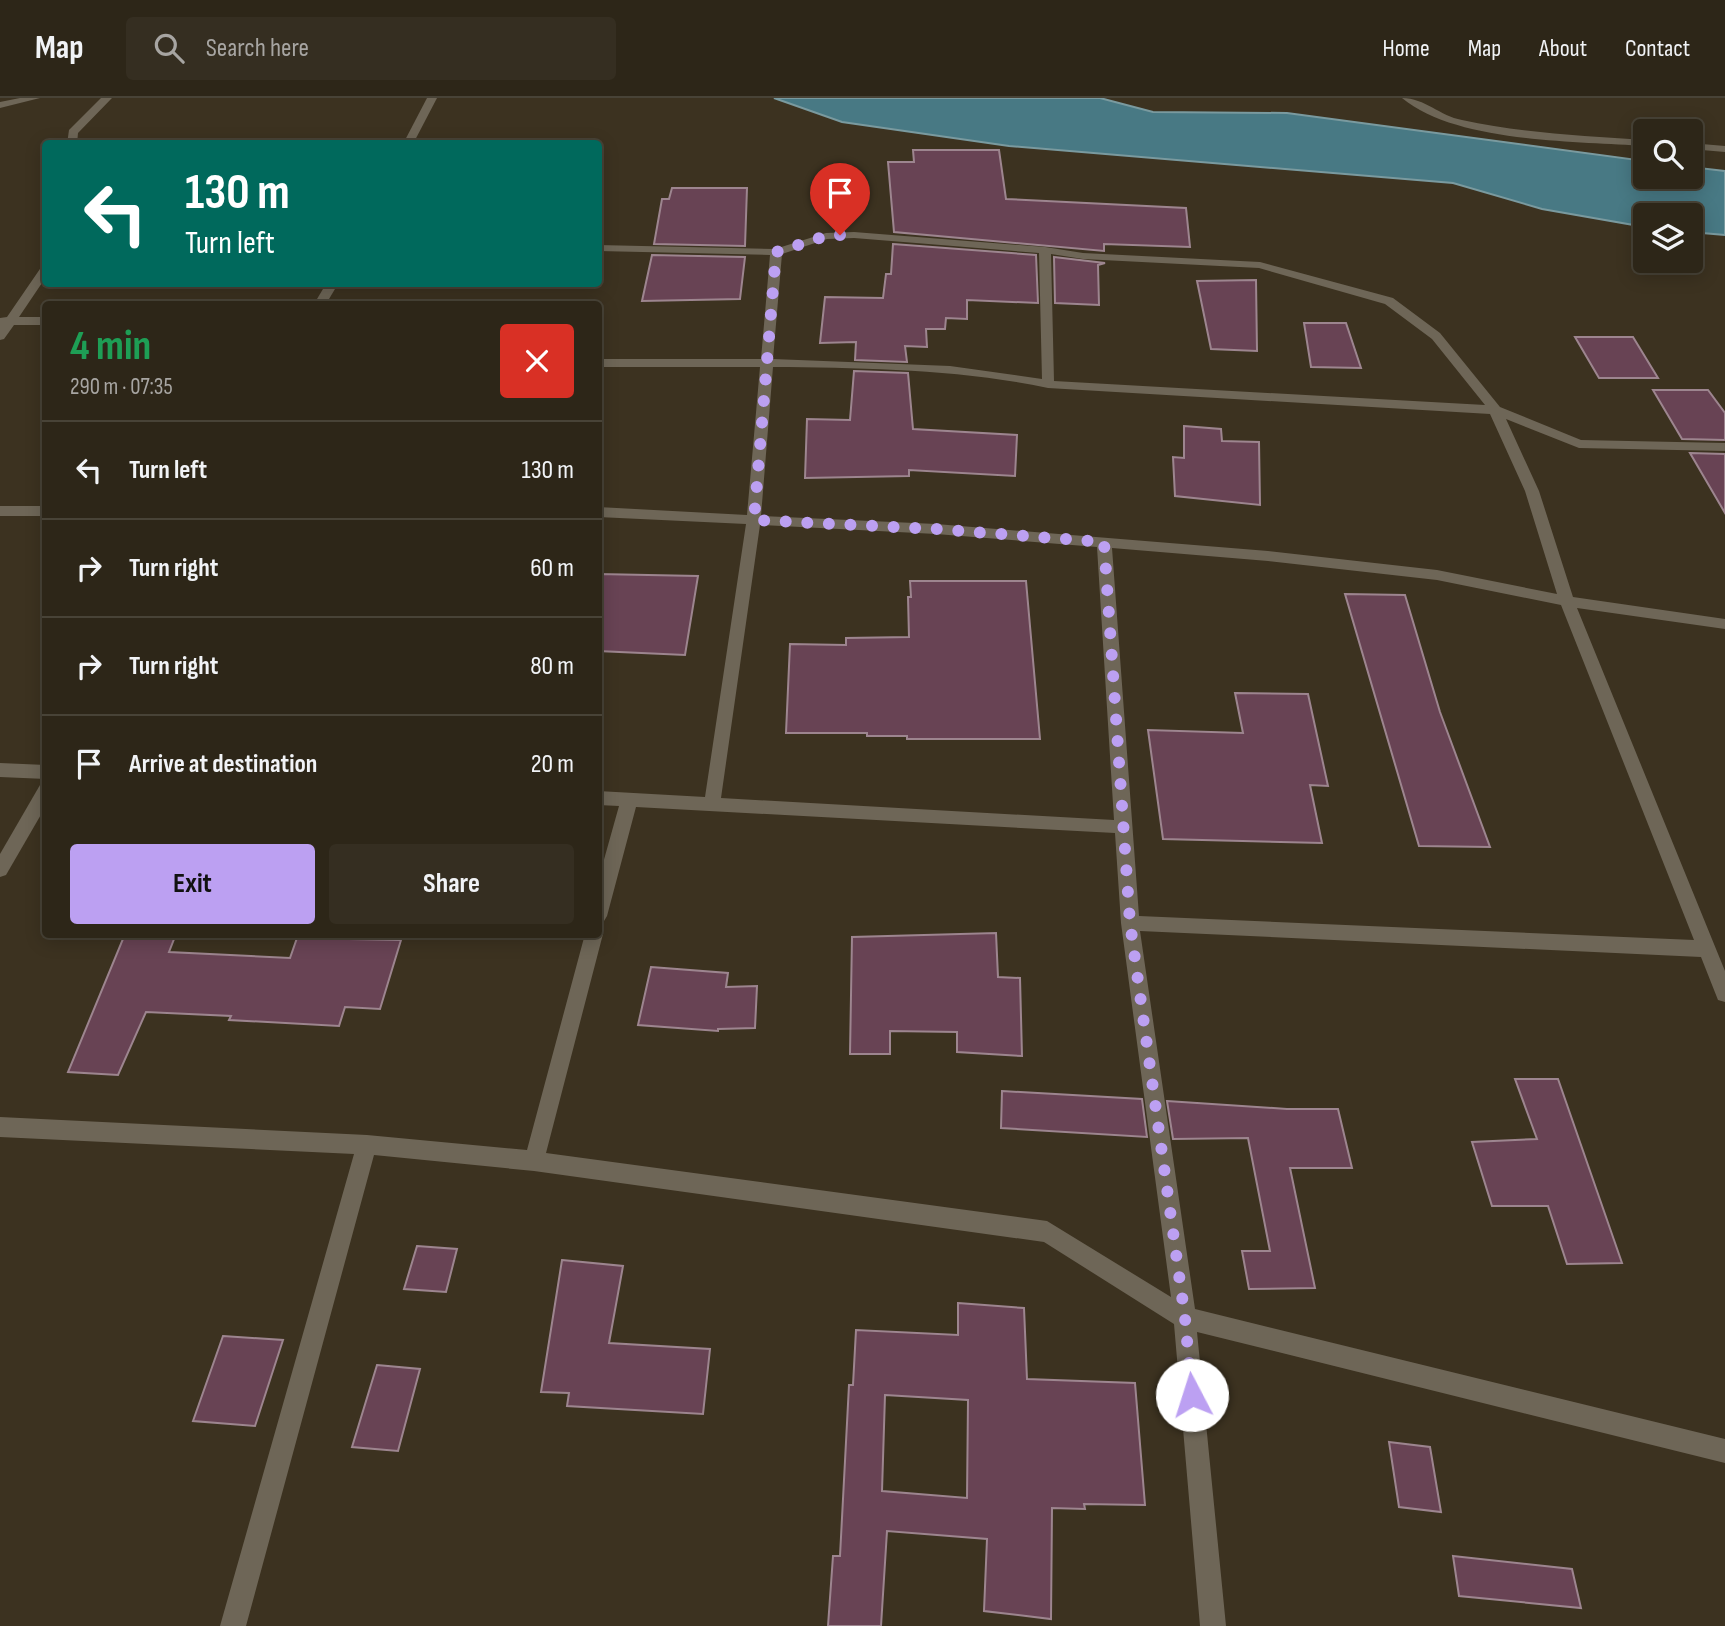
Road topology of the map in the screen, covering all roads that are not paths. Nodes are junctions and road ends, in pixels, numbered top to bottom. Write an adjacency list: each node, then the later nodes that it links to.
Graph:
1 (35, 98): 5 (street)
2 (107, 98): 6 (street)
3 (432, 98): 7 (street)
4 (1407, 98): 8 (street)
5 (0, 105)
6 (72, 140)
7 (410, 140)
8 (1633, 142)
9 (1703, 147): 10 (street)
10 (1725, 149)
11 (602, 248): 13 (street)
12 (1045, 250): 13 (street); 20 (street); 21 (street)
13 (776, 252): 18 (street)
14 (42, 273): 15 (street)
15 (6, 321): 16 (street); 17 (street)
16 (42, 321)
17 (0, 336)
18 (768, 362): 19 (street); 20 (street); 26 (street)
19 (602, 363)
20 (1048, 384): 21 (street)
21 (1495, 410): 22 (street); 28 (street)
22 (1725, 447)
23 (0, 511): 24 (street)
24 (42, 511)
25 (602, 512): 26 (street)
26 (754, 520): 27 (street); 35 (street)
27 (1104, 542): 28 (street); 36 (street)
28 (1567, 601): 29 (street); 41 (street)
29 (1725, 624)
30 (0, 770): 31 (street)
31 (42, 772)
32 (42, 797): 37 (street)
33 (602, 798): 34 (street)
34 (629, 800): 35 (street); 38 (street)
35 (712, 805): 36 (street)
36 (1124, 827): 39 (street)
37 (0, 870)
38 (602, 901)
39 (1130, 923): 41 (street); 46 (street)
40 (593, 938): 45 (street)
41 (1707, 949): 42 (street)
42 (1725, 994)
43 (0, 1127): 44 (street)
44 (368, 1144): 45 (street); 48 (street)
45 (534, 1161): 46 (street)
46 (1185, 1318): 47 (street); 49 (street)
47 (1725, 1451)
48 (233, 1626)
49 (1213, 1626)

